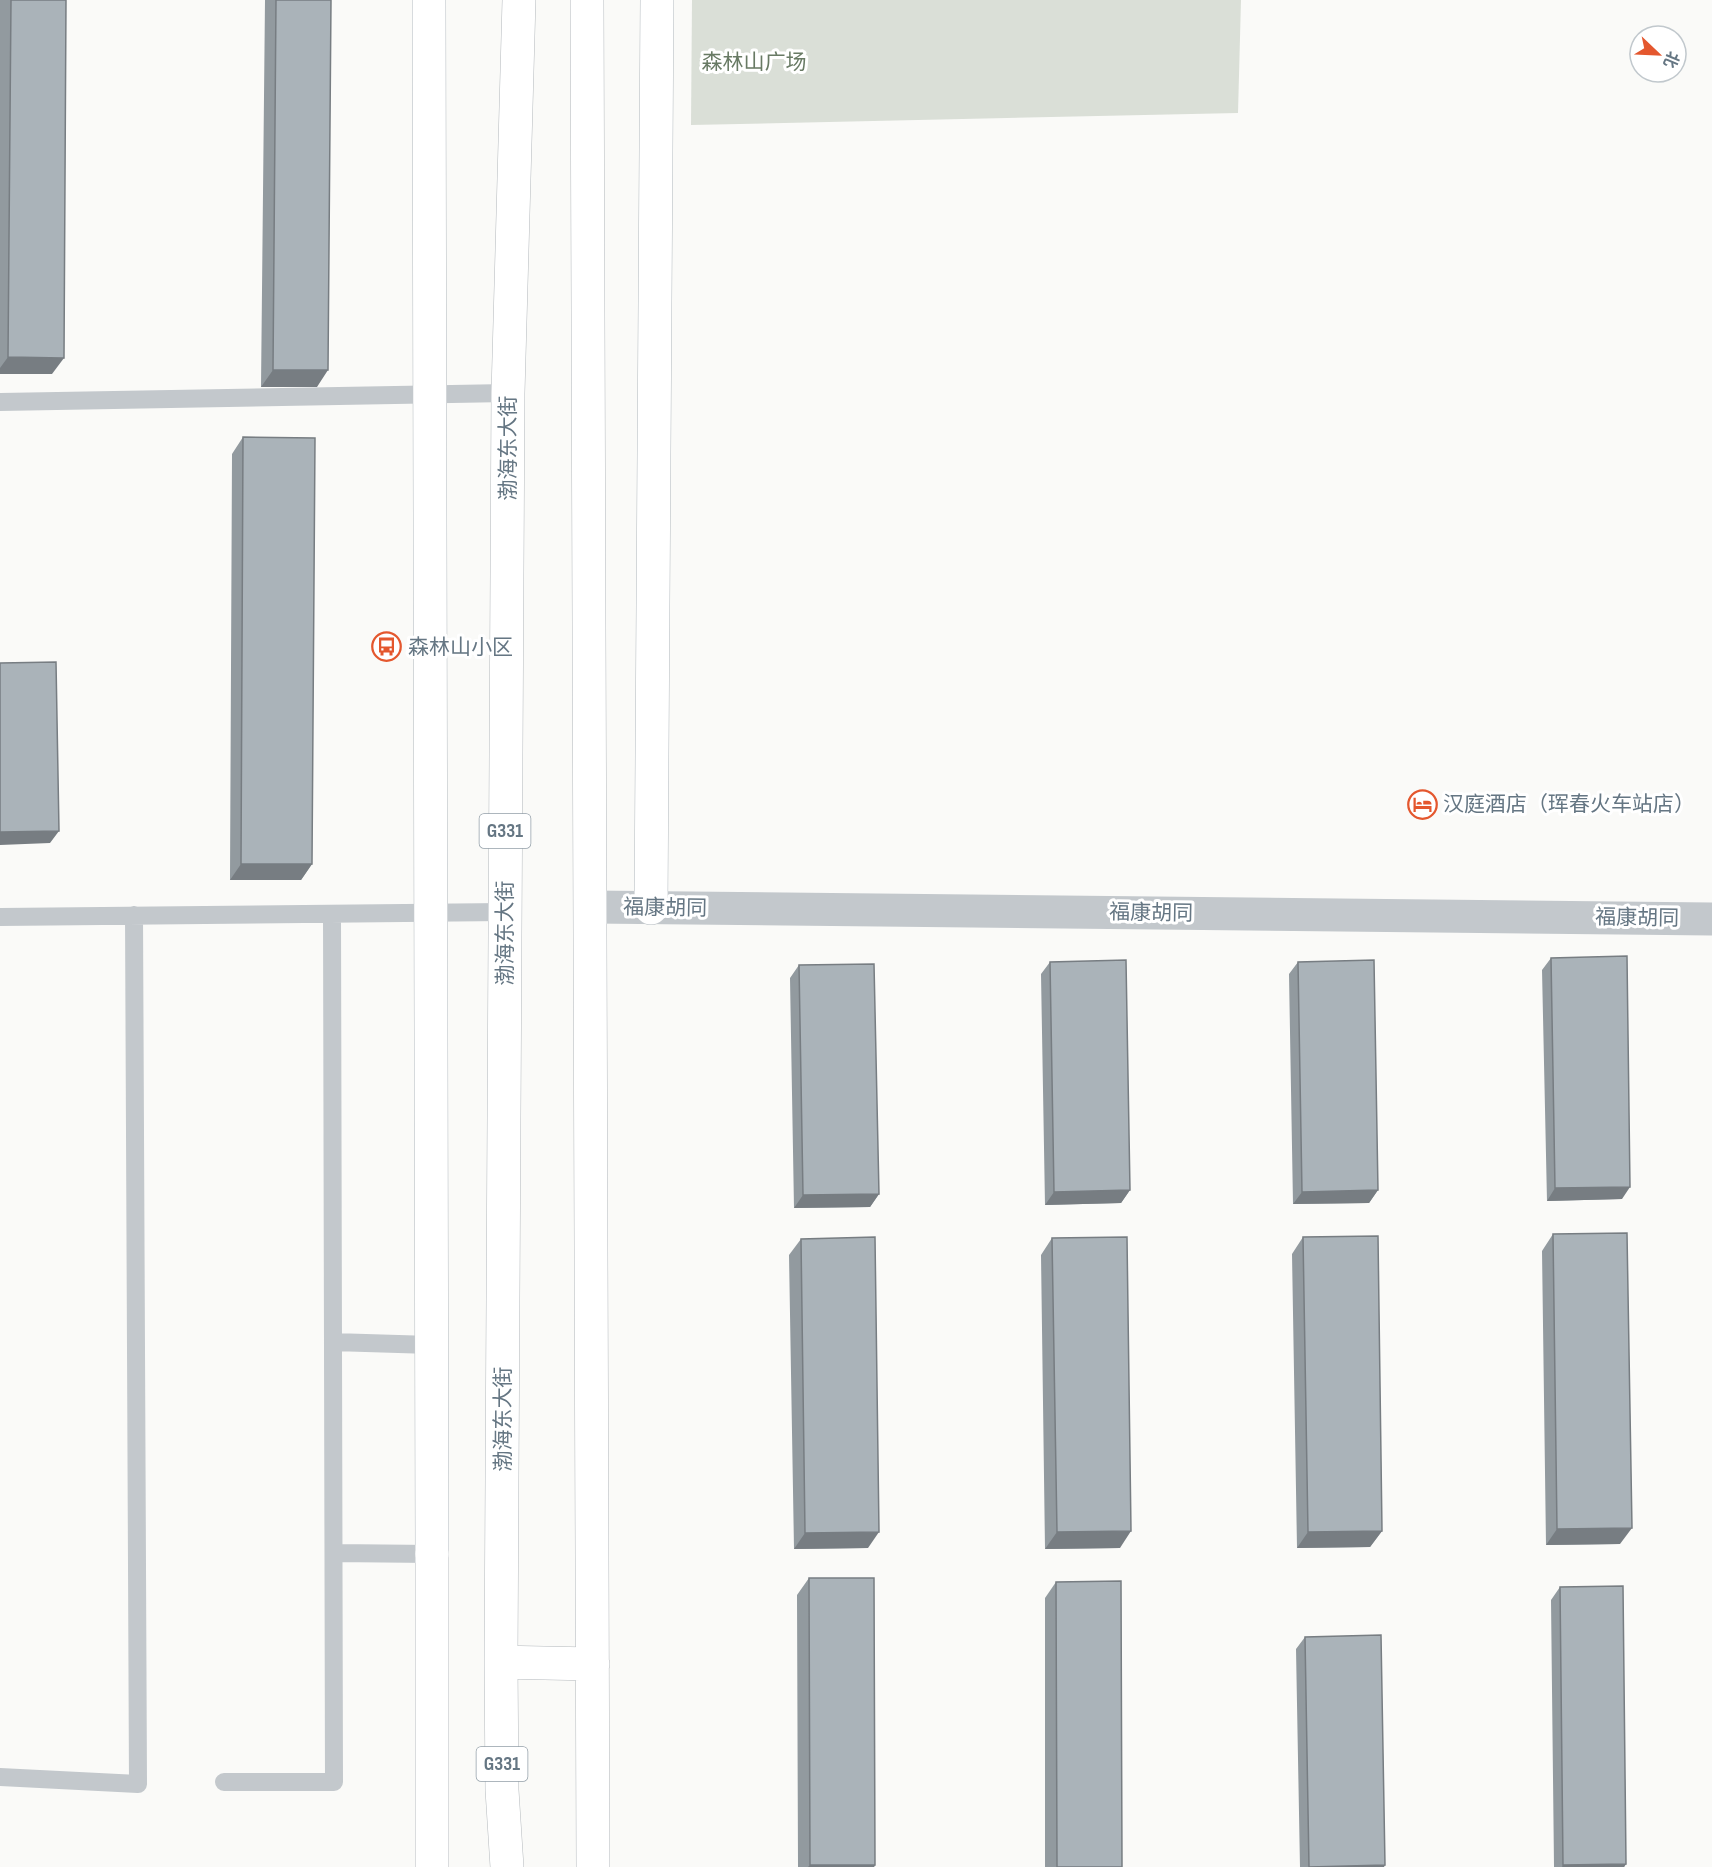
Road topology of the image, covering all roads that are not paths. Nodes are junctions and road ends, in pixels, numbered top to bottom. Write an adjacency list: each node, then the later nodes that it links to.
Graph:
1 (429, 0): 6 (main road)
2 (519, 0): 5 (main road, 渤海东大街 / G331)
3 (587, 0): 8 (main road)
4 (657, 0): 9 (main road)
5 (508, 393): 6 (lane); 10 (main road, 渤海东大街 / G331)
6 (429, 394): 7 (lane); 11 (main road)
7 (0, 402)
8 (591, 907): 9 (street, 福康胡同); 21 (main road)
9 (651, 908): 15 (street, 福康胡同)
10 (505, 912): 11 (lane); 20 (main road, 渤海东大街 / G331)
11 (430, 913): 12 (lane); 17 (main road)
12 (332, 914): 13 (lane); 16 (lane)
13 (134, 915): 14 (lane); 22 (lane)
14 (0, 917)
15 (1712, 919)
16 (333, 1342): 17 (lane); 18 (lane)
17 (432, 1345): 19 (main road)
18 (334, 1553): 19 (lane); 23 (lane)
19 (432, 1554): 25 (main road)
20 (501, 1662): 21 (main road); 24 (main road, 渤海东大街 / G331)
21 (593, 1664): 28 (main road)
22 (0, 1777)
23 (224, 1782)
24 (502, 1790): 26 (main road); 27 (main road, 渤海东大街 / G331)
25 (432, 1867)
26 (483, 1867)
27 (507, 1867)
28 (593, 1867)

